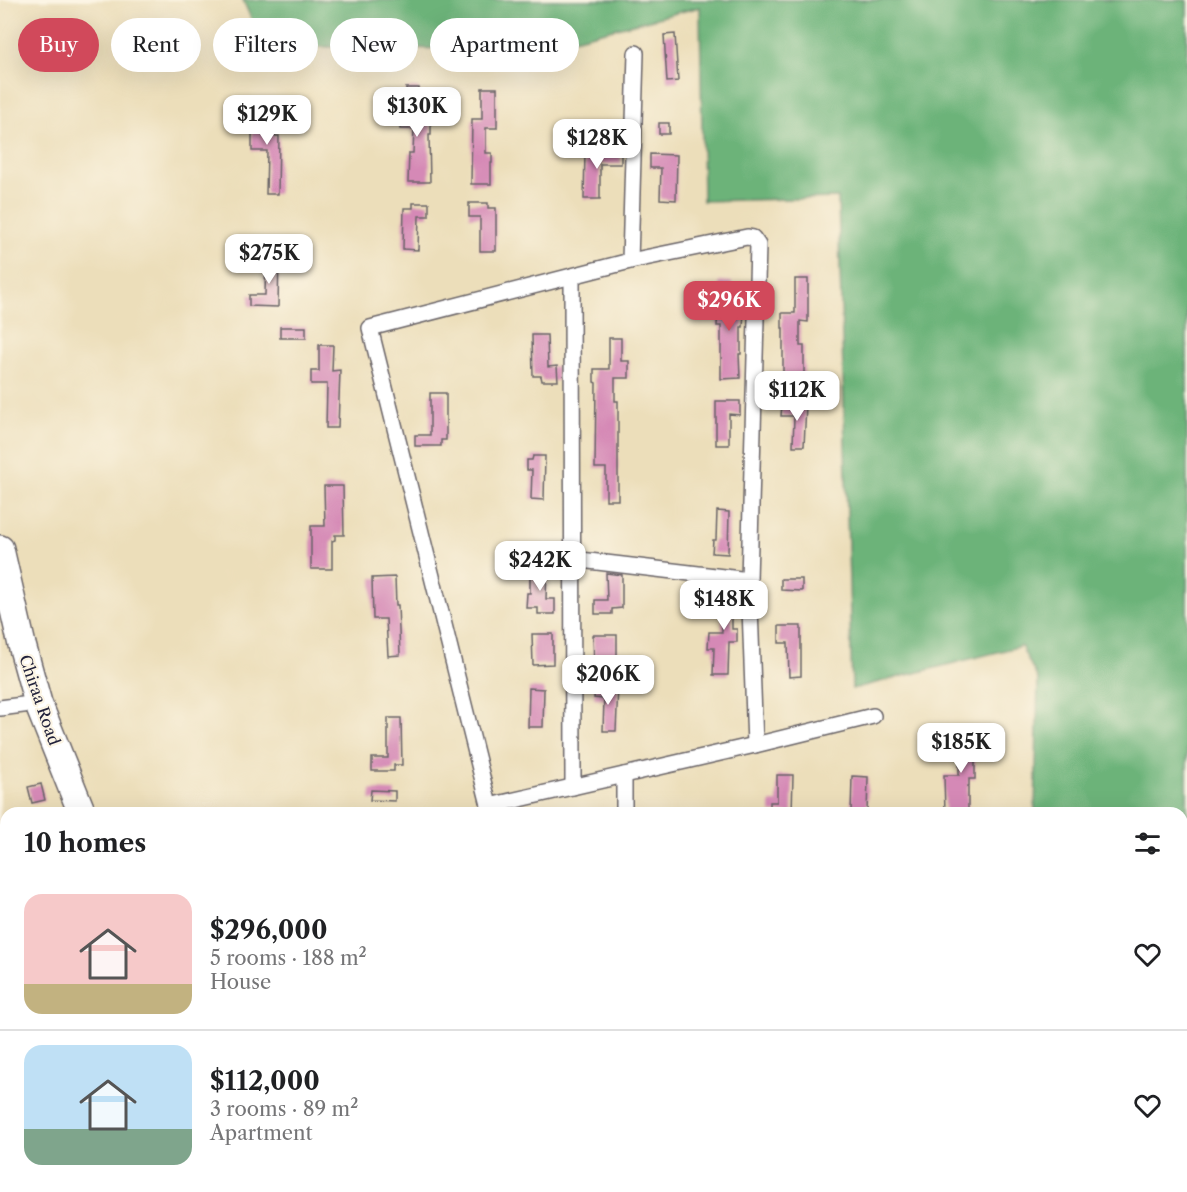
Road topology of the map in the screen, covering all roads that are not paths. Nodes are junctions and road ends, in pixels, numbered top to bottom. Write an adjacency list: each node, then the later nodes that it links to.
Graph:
1 (636, 53): 2 (street)
2 (630, 261): 3 (street); 6 (street)
3 (572, 276): 5 (street); 14 (street)
4 (0, 549): 7 (highway, Chiraa Road)
5 (572, 559): 6 (street); 12 (street)
6 (749, 580): 10 (street)
7 (38, 703): 8 (street); 13 (highway, Chiraa Road)
8 (0, 708)
9 (873, 716): 10 (street)
10 (755, 745): 11 (street)
11 (624, 775): 12 (street); 16 (street)
12 (573, 787): 15 (street)
13 (80, 807)
14 (489, 807)
15 (501, 807)
16 (624, 807)

